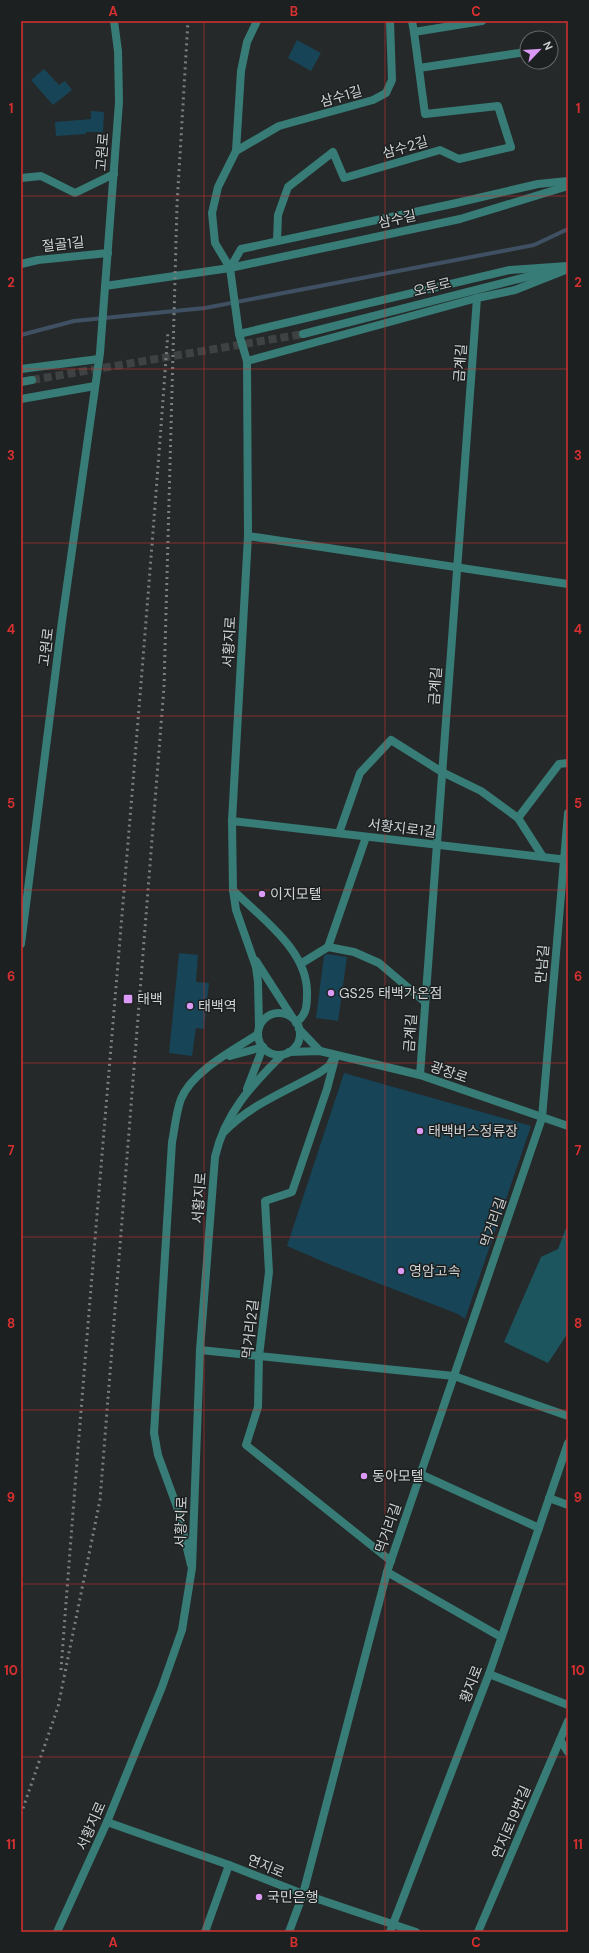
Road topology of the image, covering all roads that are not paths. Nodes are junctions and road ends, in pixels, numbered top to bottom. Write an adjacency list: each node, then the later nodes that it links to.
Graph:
1 (114, 21): 10 (street, 고원로)
2 (257, 21): 9 (street)
3 (390, 21): 9 (street, 삼수1길)
4 (412, 21): 6 (street, 삼수2길)
5 (482, 21): 6 (street)
6 (414, 32): 8 (street, 삼수2길)
7 (519, 53): 8 (street)
8 (419, 68): 14 (street, 삼수2길)
9 (236, 151): 18 (street)
10 (114, 174): 11 (street); 15 (street, 고원로)
11 (21, 178)
12 (568, 181): 14 (street)
13 (568, 186): 18 (street, 삼수길)
14 (277, 241): 18 (street)
15 (108, 253): 16 (street, 절골1길); 19 (street, 고원로)
16 (21, 264)
17 (568, 267): 20 (street); 21 (street); 22 (street, 오투로)
18 (230, 268): 19 (street, 삼수길); 21 (street, 서황지로)
19 (105, 286): 23 (street, 고원로)
20 (477, 298): 24 (street); 31 (street, 금계길)
21 (239, 334): 24 (street, 서황지로)
22 (303, 334)
23 (99, 356): 25 (street); 28 (street, 고원로)
24 (247, 361): 30 (street, 서황지로)
25 (21, 369)
26 (32, 380): 27 (street)
27 (21, 382)
28 (95, 386): 29 (street); 44 (street, 고원로)
29 (21, 399)
30 (248, 536): 31 (street); 37 (street, 서황지로)
31 (458, 566): 32 (street); 34 (street, 금계길)
32 (568, 584)
33 (568, 763): 36 (street)
34 (442, 772): 36 (street); 38 (street); 40 (street, 금계길)
35 (568, 813): 42 (street, 만남길)
36 (518, 818): 41 (street)
37 (232, 821): 38 (street, 서황지로1길); 43 (street, 서황지로)
38 (339, 833): 39 (street, 서황지로1길)
39 (366, 836): 40 (street, 서황지로1길); 45 (street)
40 (437, 845): 41 (street, 서황지로1길); 48 (street, 금계길)
41 (543, 857): 42 (street, 서황지로1길)
42 (566, 860): 58 (street, 만남길)
43 (233, 890): 46 (street, 서황지로); 47 (street)
44 (21, 944)
45 (328, 947): 47 (street); 48 (street)
46 (250, 950): 49 (street); 50 (street)
47 (302, 963): 49 (street)
48 (425, 1002): 56 (street, 금계길)
49 (296, 1023): 50 (street); 52 (street); 53 (street)
50 (258, 1030): 51 (street); 55 (street)
51 (263, 1047): 53 (street); 55 (street); 57 (street)
52 (320, 1051): 53 (street, 광장로); 54 (street, 광장로)
53 (285, 1053): 57 (street)
54 (336, 1055): 56 (street, 광장로); 60 (street); 62 (street, 먹거리2길)
55 (218, 1061): 71 (street)
56 (420, 1075): 58 (street, 광장로)
57 (244, 1096): 60 (street, 서황지로)
58 (542, 1118): 59 (street, 광장로); 63 (street, 먹거리길)
59 (568, 1126)
60 (220, 1137): 61 (street, 서황지로)
61 (200, 1350): 62 (street); 71 (street, 서황지로)
62 (259, 1356): 63 (street); 70 (street, 먹거리2길)
63 (454, 1376): 64 (street); 66 (street, 먹거리길)
64 (568, 1416)
65 (568, 1443): 67 (street, 황지로)
66 (420, 1474): 69 (street); 70 (street, 먹거리길)
67 (549, 1498): 68 (street); 69 (street, 황지로)
68 (568, 1505)
69 (539, 1528): 73 (street, 황지로)
70 (390, 1561): 72 (street, 먹거리길)
71 (192, 1568): 79 (street, 서황지로)
72 (387, 1572): 73 (street); 81 (street, 먹거리길)
73 (501, 1637): 74 (street, 황지로)
74 (489, 1674): 75 (street); 82 (street, 황지로)
75 (568, 1705)
76 (568, 1722): 77 (street, 연지로19번길)
77 (560, 1740): 78 (street); 88 (street, 연지로19번길)
78 (568, 1752)
79 (107, 1822): 80 (street, 연지로); 83 (street, 서황지로)
80 (229, 1865): 81 (street, 연지로); 84 (street)
81 (303, 1894): 82 (street, 연지로); 85 (street, 먹거리길)
82 (393, 1924): 86 (street, 황지로); 87 (street, 연지로)
83 (57, 1932)
84 (205, 1932)
85 (290, 1932)
86 (390, 1932)
87 (416, 1932)
88 (478, 1932)

